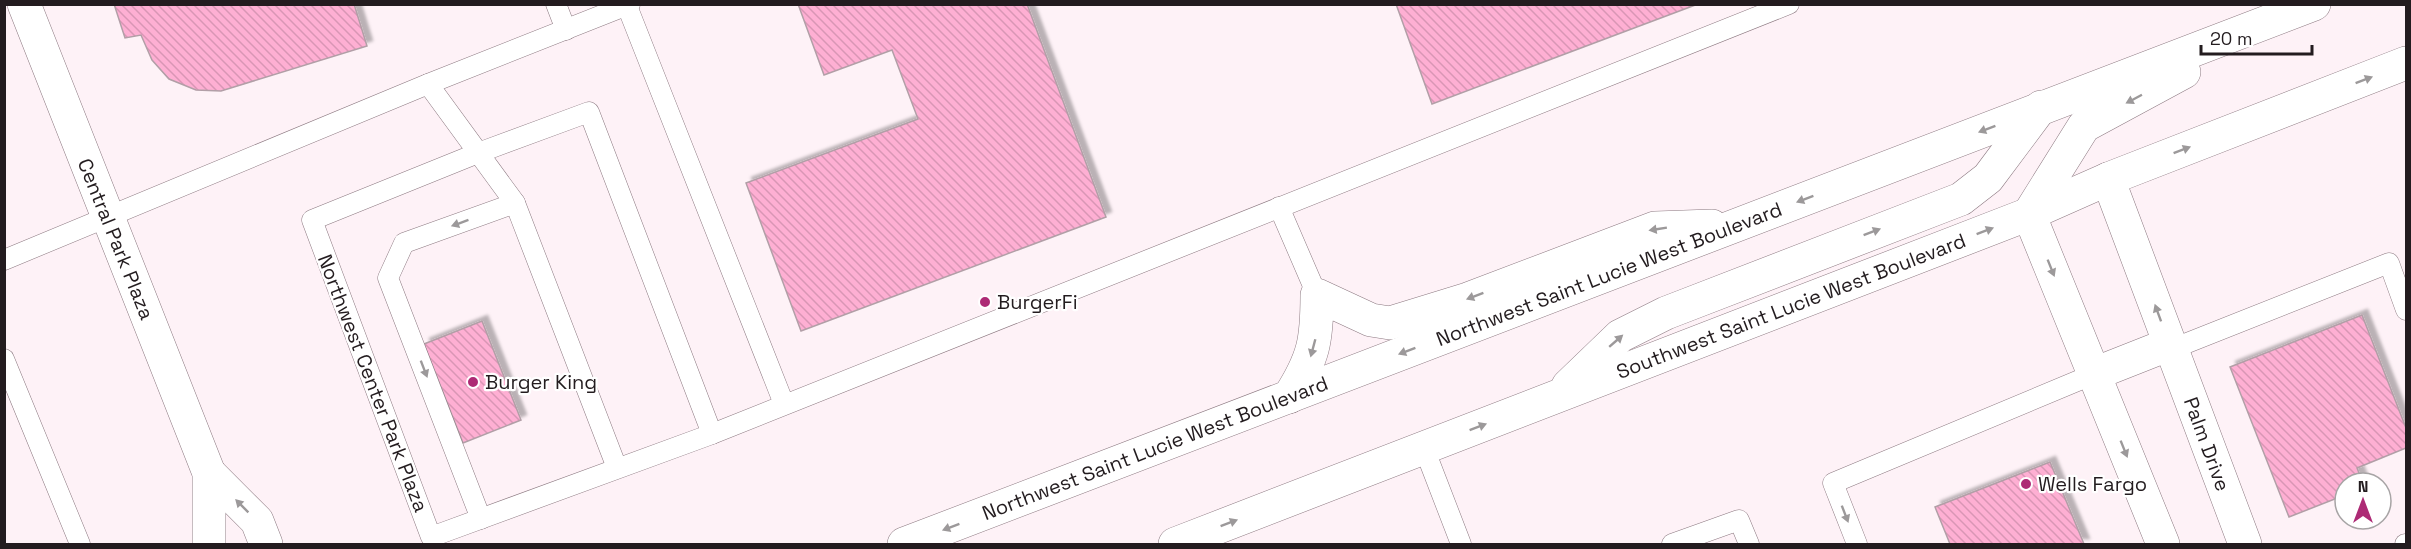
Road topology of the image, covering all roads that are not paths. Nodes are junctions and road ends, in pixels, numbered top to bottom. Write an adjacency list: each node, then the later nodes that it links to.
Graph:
1 (24, 4): 15 (main road, Central Park Plaza)
2 (556, 4): 6 (lane)
3 (1789, 4): 13 (lane)
4 (629, 5): 6 (lane); 25 (lane)
5 (2305, 8): 9 (main road, Northwest Saint Lucie West Boulevard); 14 (main road, one-way to 14)
6 (566, 30): 8 (lane)
7 (2406, 63): 11 (main road, Southwest Saint Lucie West Boulevard, one-way to 7)
8 (428, 84): 10 (lane); 15 (lane)
9 (2042, 108): 16 (main road, Northwest Saint Lucie West Boulevard, one-way to 16); 23 (main road, one-way to 9)
10 (478, 153): 12 (lane); 26 (lane, Northwest Center Park Plaza); 30 (lane, Northwest Center Park Plaza)
11 (2108, 179): 14 (main road, Southwest Saint Lucie West Boulevard); 20 (main road, Palm Drive, one-way to 11)
12 (515, 203): 28 (lane); 30 (lane, one-way to 30)
13 (1279, 207): 18 (lane); 25 (lane)
14 (2029, 214): 22 (main road, one-way to 22); 23 (main road, Southwest Saint Lucie West Boulevard, one-way to 14)
15 (107, 219): 17 (lane); 29 (main road, Central Park Plaza)
16 (1737, 225): 18 (main road, one-way to 18); 24 (main road, Northwest Saint Lucie West Boulevard, one-way to 24)
17 (4, 260)
18 (1317, 295): 24 (main road, one-way to 24)
19 (2406, 310): 20 (lane)
20 (2171, 346): 22 (main road); 41 (main road, Palm Drive)
21 (4, 359): 31 (lane)
22 (2094, 374): 39 (lane, one-way to 39); 40 (main road, one-way to 40)
23 (1559, 396): 27 (main road, Southwest Saint Lucie West Boulevard, one-way to 23)
24 (1289, 397): 34 (main road, Northwest Saint Lucie West Boulevard, one-way to 34)
25 (784, 404): 26 (lane)
26 (712, 434): 28 (lane, Northwest Center Park Plaza)
27 (1424, 448): 35 (main road, Southwest Saint Lucie West Boulevard, one-way to 27); 36 (lane)
28 (617, 468): 30 (lane, Northwest Center Park Plaza)
29 (209, 473): 32 (main road, Central Park Plaza); 33 (main road, Central Park Plaza, one-way to 29)
30 (481, 519)
31 (80, 544)
32 (209, 544)
33 (266, 544)
34 (904, 544)
35 (1175, 544)
36 (1461, 544)
37 (1672, 544): 38 (lane)
38 (1749, 544)
39 (1857, 544)
40 (2163, 544)
41 (2245, 544)

